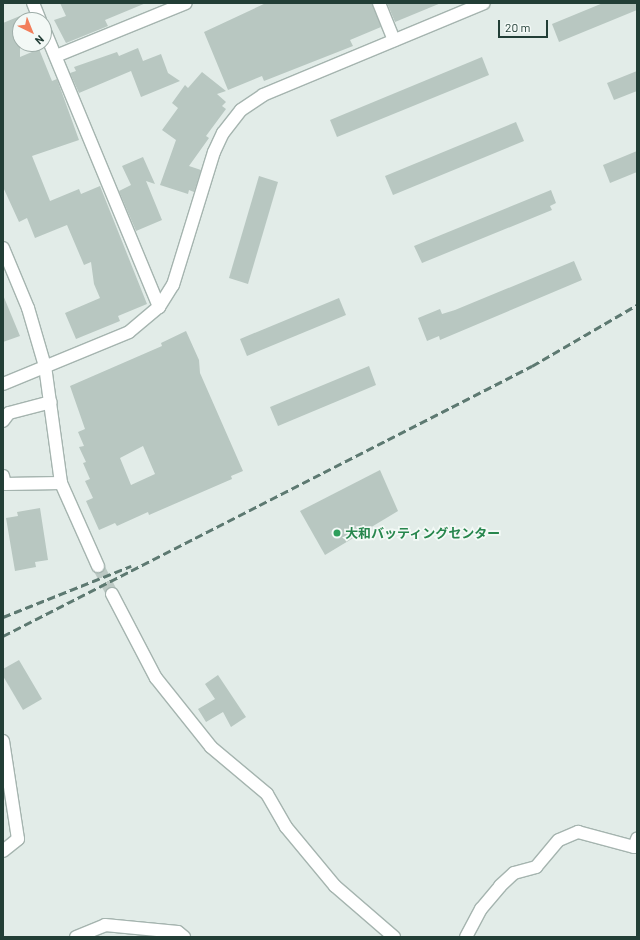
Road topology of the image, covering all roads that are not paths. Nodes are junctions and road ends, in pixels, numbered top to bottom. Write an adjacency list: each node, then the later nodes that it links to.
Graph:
1 (186, 3): 6 (street)
2 (379, 3): 4 (street)
3 (484, 3): 4 (street)
4 (394, 40): 8 (street)
5 (52, 47): 6 (street)
6 (56, 56): 8 (street)
7 (3, 248): 9 (street)
8 (159, 307): 9 (street)
9 (45, 366): 10 (street); 11 (street)
10 (3, 384)
11 (51, 402): 12 (street); 14 (street)
12 (3, 421)
13 (3, 476): 14 (street)
14 (61, 483): 15 (street)
15 (98, 566)
16 (112, 594): 22 (street)
17 (3, 741): 19 (street)
18 (636, 846): 23 (street)
19 (3, 851)
20 (76, 937): 21 (street)
21 (184, 937)
22 (394, 937)
23 (466, 937)

